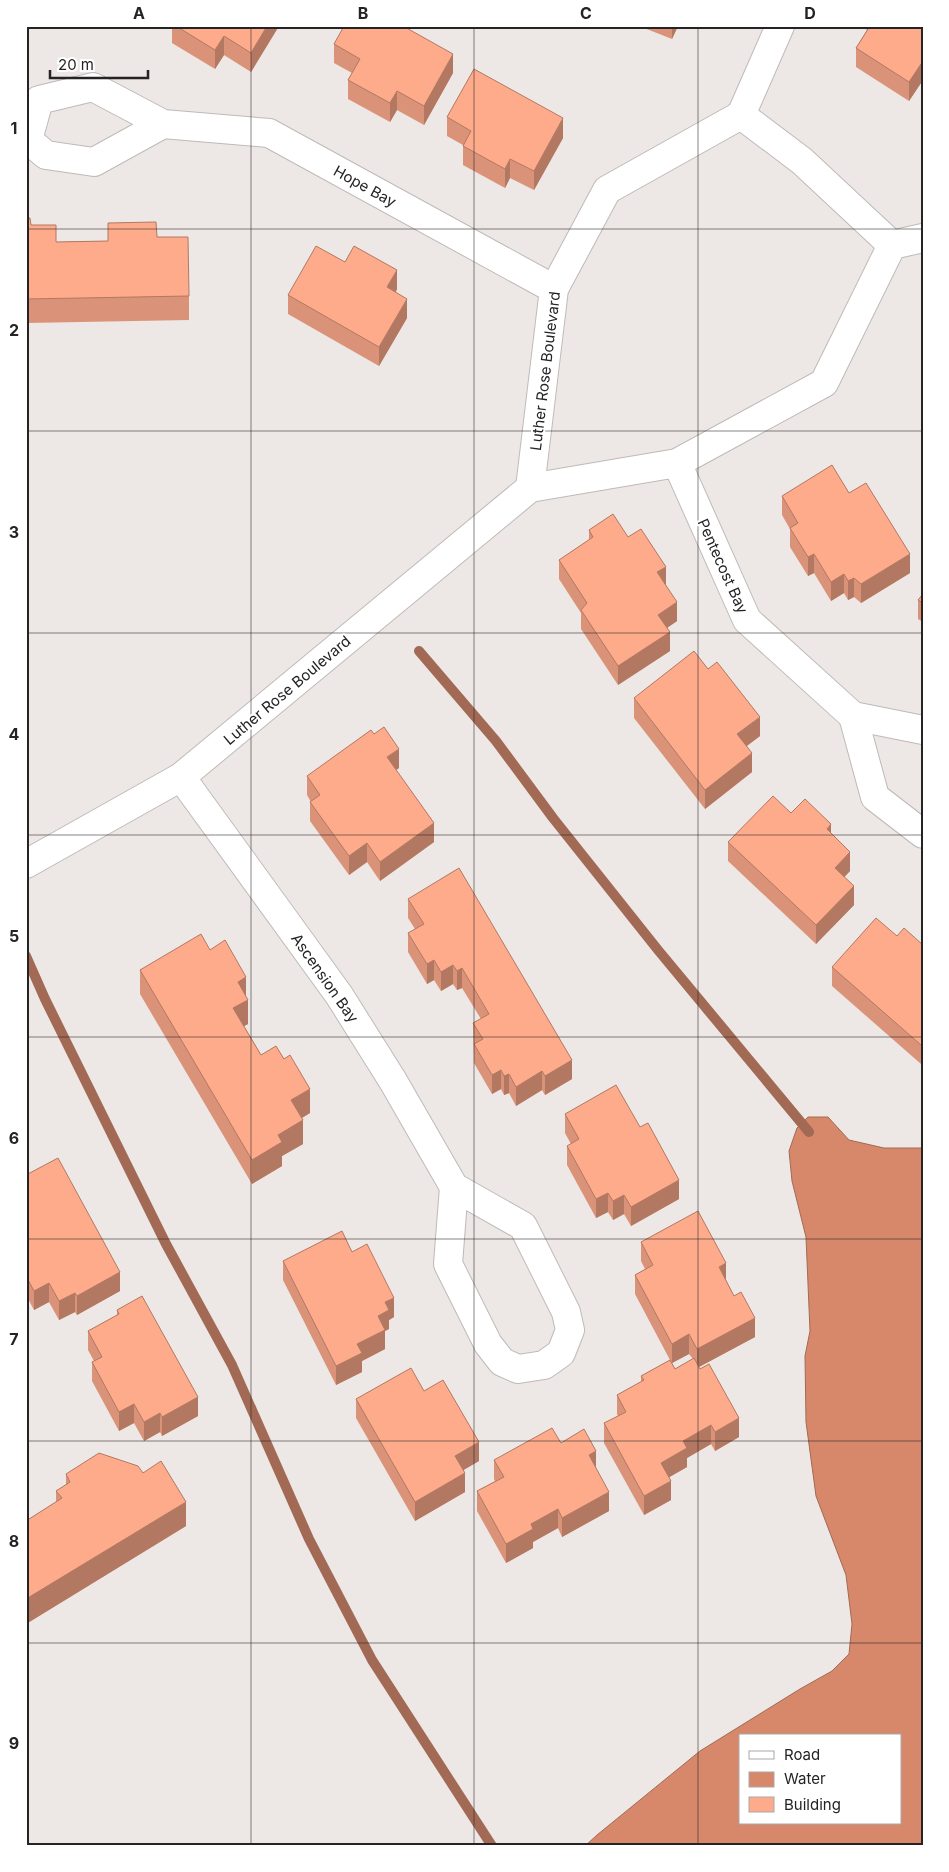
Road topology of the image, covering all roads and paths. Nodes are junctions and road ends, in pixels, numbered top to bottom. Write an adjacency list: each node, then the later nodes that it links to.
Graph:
1 (780, 26): 2 (street)
2 (741, 115): 5 (street); 6 (street, Luther Rose Boulevard)
3 (163, 124): 6 (street, Hope Bay)
4 (923, 238): 5 (street)
5 (892, 245): 7 (street, Luther Rose Boulevard)
6 (554, 289): 8 (street, Luther Rose Boulevard)
7 (677, 463): 8 (street, Luther Rose Boulevard); 9 (street, Pentecost Bay)
8 (530, 488): 11 (street, Luther Rose Boulevard)
9 (853, 716): 10 (street); 12 (street)
10 (923, 730)
11 (181, 777): 13 (street, Luther Rose Boulevard); 14 (street, Ascension Bay)
12 (923, 834)
13 (26, 864)
14 (454, 1187): 14 (street)

